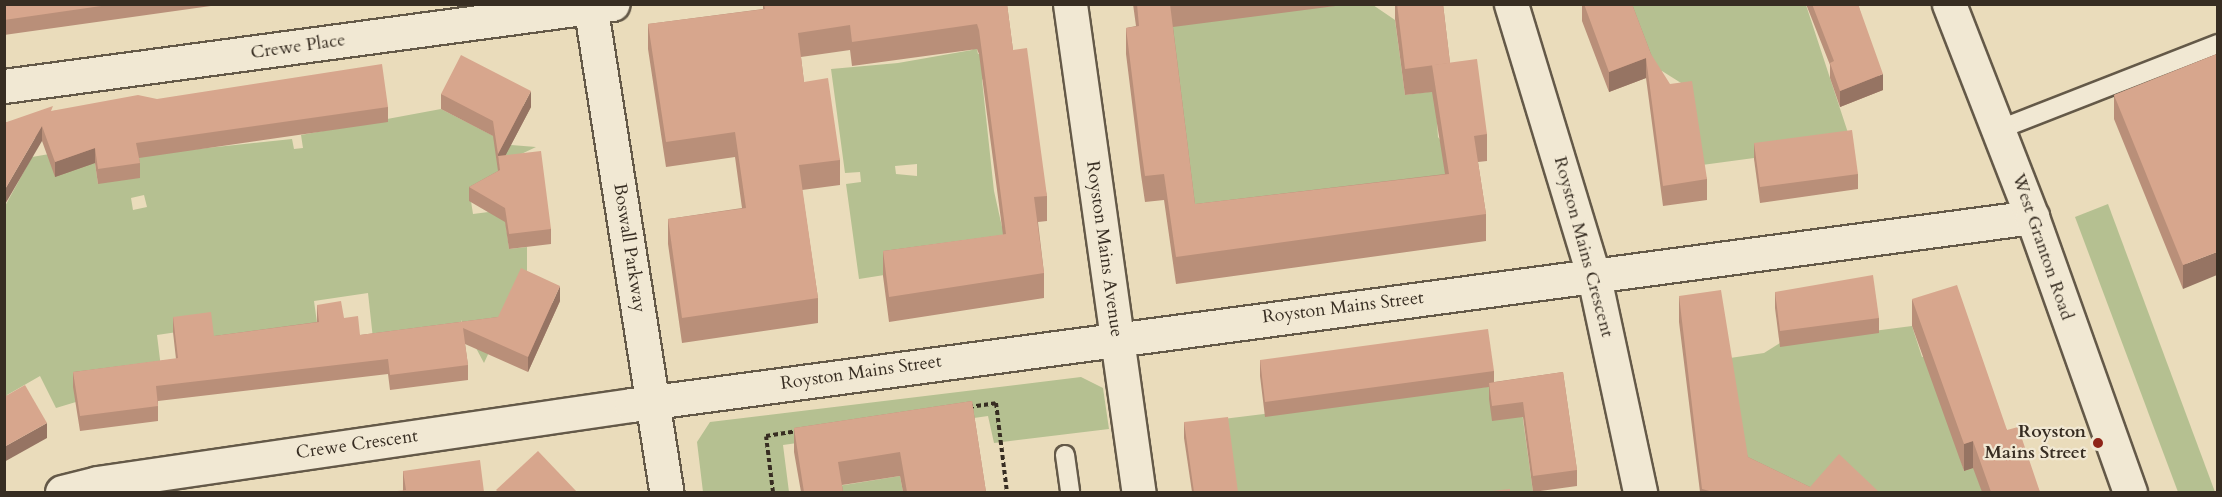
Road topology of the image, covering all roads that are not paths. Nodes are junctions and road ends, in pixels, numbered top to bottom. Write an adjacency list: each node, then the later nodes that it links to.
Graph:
1 (1070, 4): 10 (street, Royston Mains Avenue)
2 (1511, 4): 9 (street, Royston Mains Crescent)
3 (1949, 4): 7 (street, West Granton Road)
4 (598, 5): 6 (street, Crewe Place); 11 (street, Boswall Parkway)
5 (2217, 44): 7 (lane)
6 (4, 86)
7 (2000, 129): 8 (street, West Granton Road)
8 (2032, 217): 9 (street, Royston Mains Street); 18 (street, West Granton Road)
9 (1594, 277): 10 (street, Royston Mains Street); 17 (street, Royston Mains Crescent)
10 (1117, 338): 11 (street, Royston Mains Street); 16 (street, Royston Mains Avenue)
11 (654, 402): 13 (street, Crewe Crescent); 14 (street, Boswall Parkway)
12 (1065, 455): 15 (lane)
13 (62, 492)
14 (666, 492)
15 (1070, 492)
16 (1139, 492)
17 (1641, 492)
18 (2130, 492)

